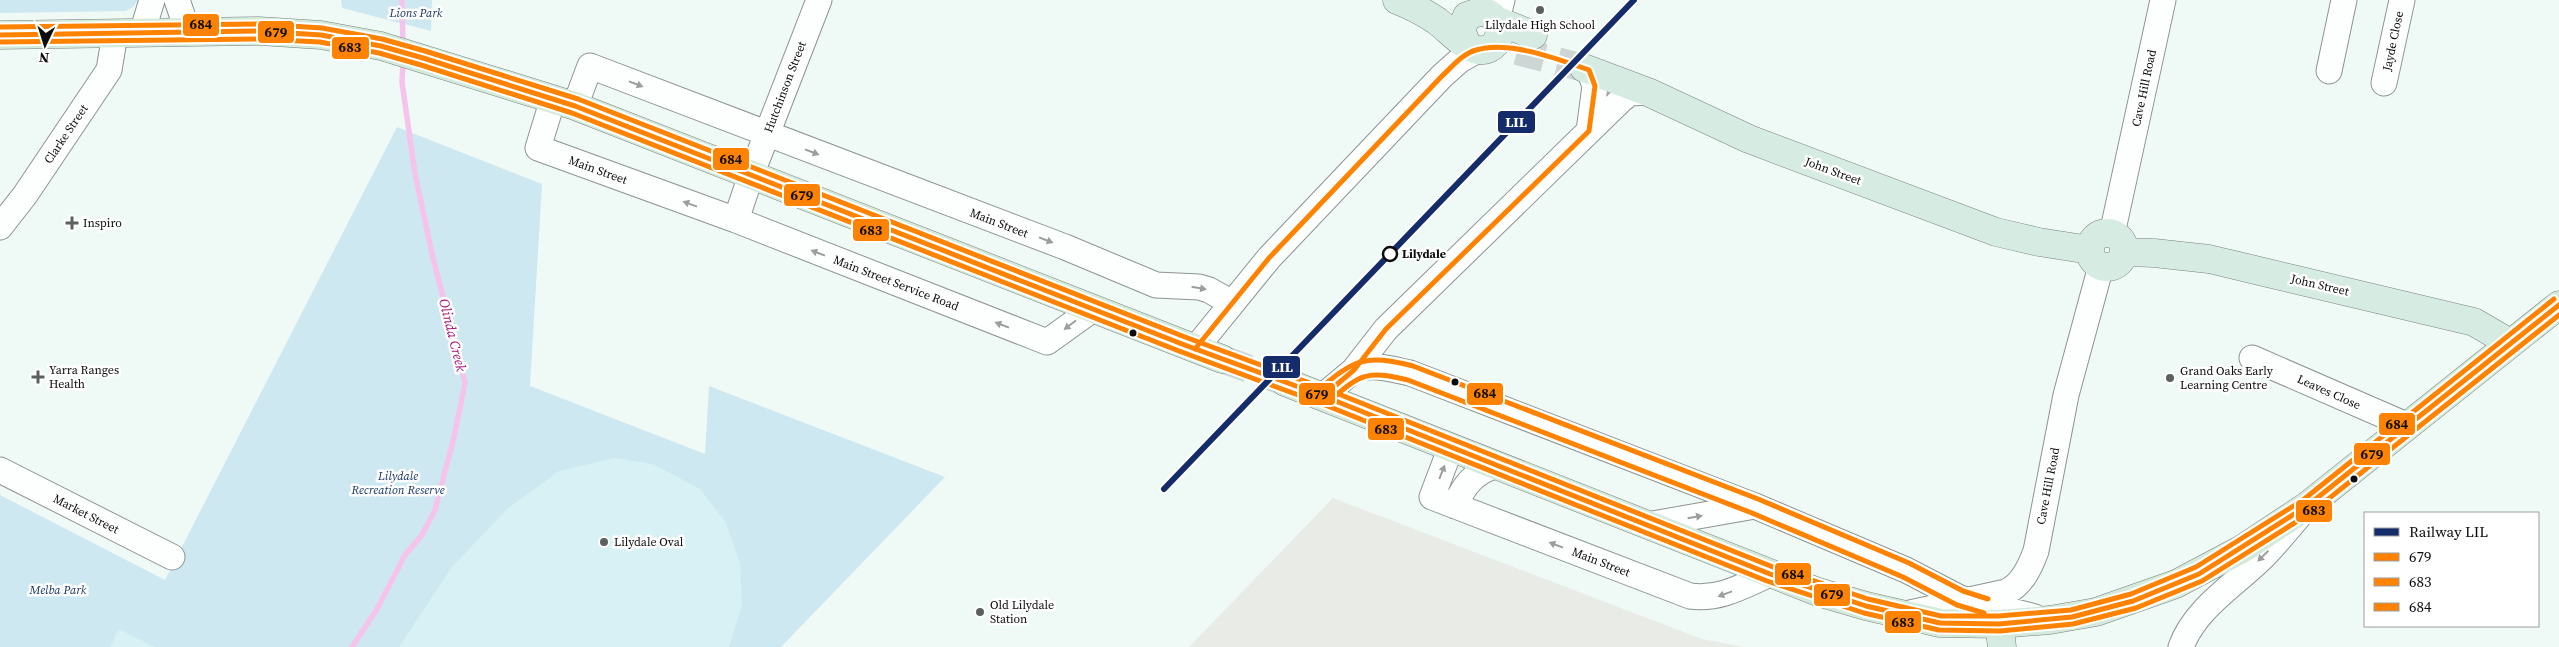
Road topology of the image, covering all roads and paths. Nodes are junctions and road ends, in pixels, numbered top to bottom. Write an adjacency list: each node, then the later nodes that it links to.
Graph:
1 (152, 0): 10 (street, Clarke Street)
2 (177, 0): 9 (street)
3 (819, 0): 18 (street, Hutchinson Street)
4 (2162, 0): 22 (street, Cave Hill Road)
5 (2344, 0): 13 (street)
6 (2402, 0): 14 (street, Jayde Close)
7 (1406, 3): 8 (main road)
8 (1492, 27): 23 (street)
9 (188, 32): 10 (highway); 16 (highway)
10 (128, 33): 11 (highway); 21 (street, Clarke Street)
11 (0, 35)
12 (1589, 65): 15 (main road, John Street); 17 (street)
13 (2329, 71)
14 (2384, 83)
15 (1648, 92): 17 (street); 22 (main road, John Street)
16 (573, 106): 18 (street, one-way to 18); 19 (highway); 20 (street, Main Street, one-way to 16)
17 (1589, 131): 30 (street)
18 (766, 135): 19 (street, Hutchinson Street); 23 (street, Main Street, one-way to 23)
19 (751, 175): 20 (street); 24 (highway)
20 (736, 220): 24 (street, Main Street Service Road, one-way to 20)
21 (0, 226)
22 (2107, 250): 26 (main road, John Street); 43 (street, Cave Hill Road)
23 (1232, 303): 27 (street)
24 (1094, 309): 27 (highway)
25 (2556, 312): 26 (highway)
26 (2510, 343): 33 (highway)
27 (1195, 349): 29 (highway)
28 (2252, 358): 33 (street, Leaves Close)
29 (1222, 359)
30 (1354, 370): 32 (street); 38 (street)
31 (1285, 382): 32 (highway)
32 (1323, 396): 34 (highway)
33 (2406, 425): 39 (highway)
34 (1452, 447): 35 (highway); 37 (street, one-way to 34)
35 (1496, 465): 37 (street); 40 (highway)
36 (0, 470): 41 (street, Market Street)
37 (1444, 501): 42 (street, Main Street, one-way to 37)
38 (1755, 506): 40 (street, one-way to 38); 43 (street)
39 (2307, 506): 45 (highway); 47 (street, one-way to 47)
40 (1647, 525): 42 (highway)
41 (172, 557)
42 (1770, 574): 44 (highway)
43 (1968, 601): 44 (street, Cave Hill Road); 45 (street)
44 (1901, 615): 46 (highway)
45 (2050, 620): 46 (highway)
46 (2001, 636)
47 (2181, 647)

